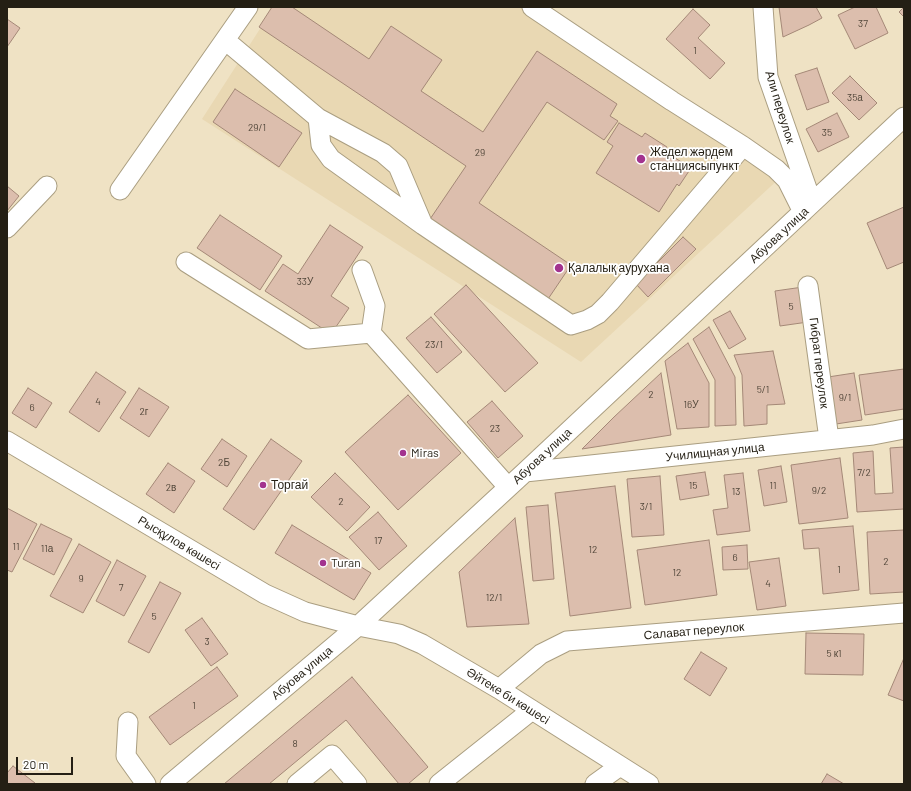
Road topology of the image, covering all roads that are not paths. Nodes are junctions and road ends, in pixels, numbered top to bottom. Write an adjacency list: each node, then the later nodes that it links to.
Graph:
1 (248, 7): 4 (street)
2 (532, 7): 7 (street)
3 (763, 7): 10 (street, Али переулок)
4 (225, 40): 6 (street); 9 (street)
5 (904, 117): 10 (street, Абуова улица)
6 (318, 118): 11 (street); 11 (street)
7 (743, 146): 10 (street); 11 (street)
8 (47, 186): 12 (street)
9 (120, 190)
10 (807, 208): 20 (street, Абуова улица)
11 (423, 225)
12 (7, 228)
13 (186, 262): 16 (street)
14 (362, 270): 16 (street)
15 (808, 286): 18 (street, Гибрат переулок)
16 (371, 333): 21 (street)
17 (904, 429): 18 (street, Училищная улица)
18 (829, 439): 20 (street, Училищная улица)
19 (7, 441): 23 (street, Рысқұлов көшесі)
20 (525, 472): 21 (street, Абуова улица)
21 (508, 487): 23 (street, Абуова улица)
22 (904, 613): 24 (street, Салават переулок)
23 (358, 626): 24 (street, Әйтеке би көшесі); 29 (street, Абуова улица)
24 (499, 689): 25 (street, Әйтеке би көшесі)
25 (532, 710): 27 (street, Әйтеке би көшесі); 32 (street)
26 (128, 722): 28 (street)
27 (620, 766): 33 (street); 34 (street, Әйтеке би көшесі)
28 (146, 784)
29 (170, 784)
30 (297, 784): 31 (street)
31 (357, 784)
32 (439, 784)
33 (595, 784)
34 (649, 784)

